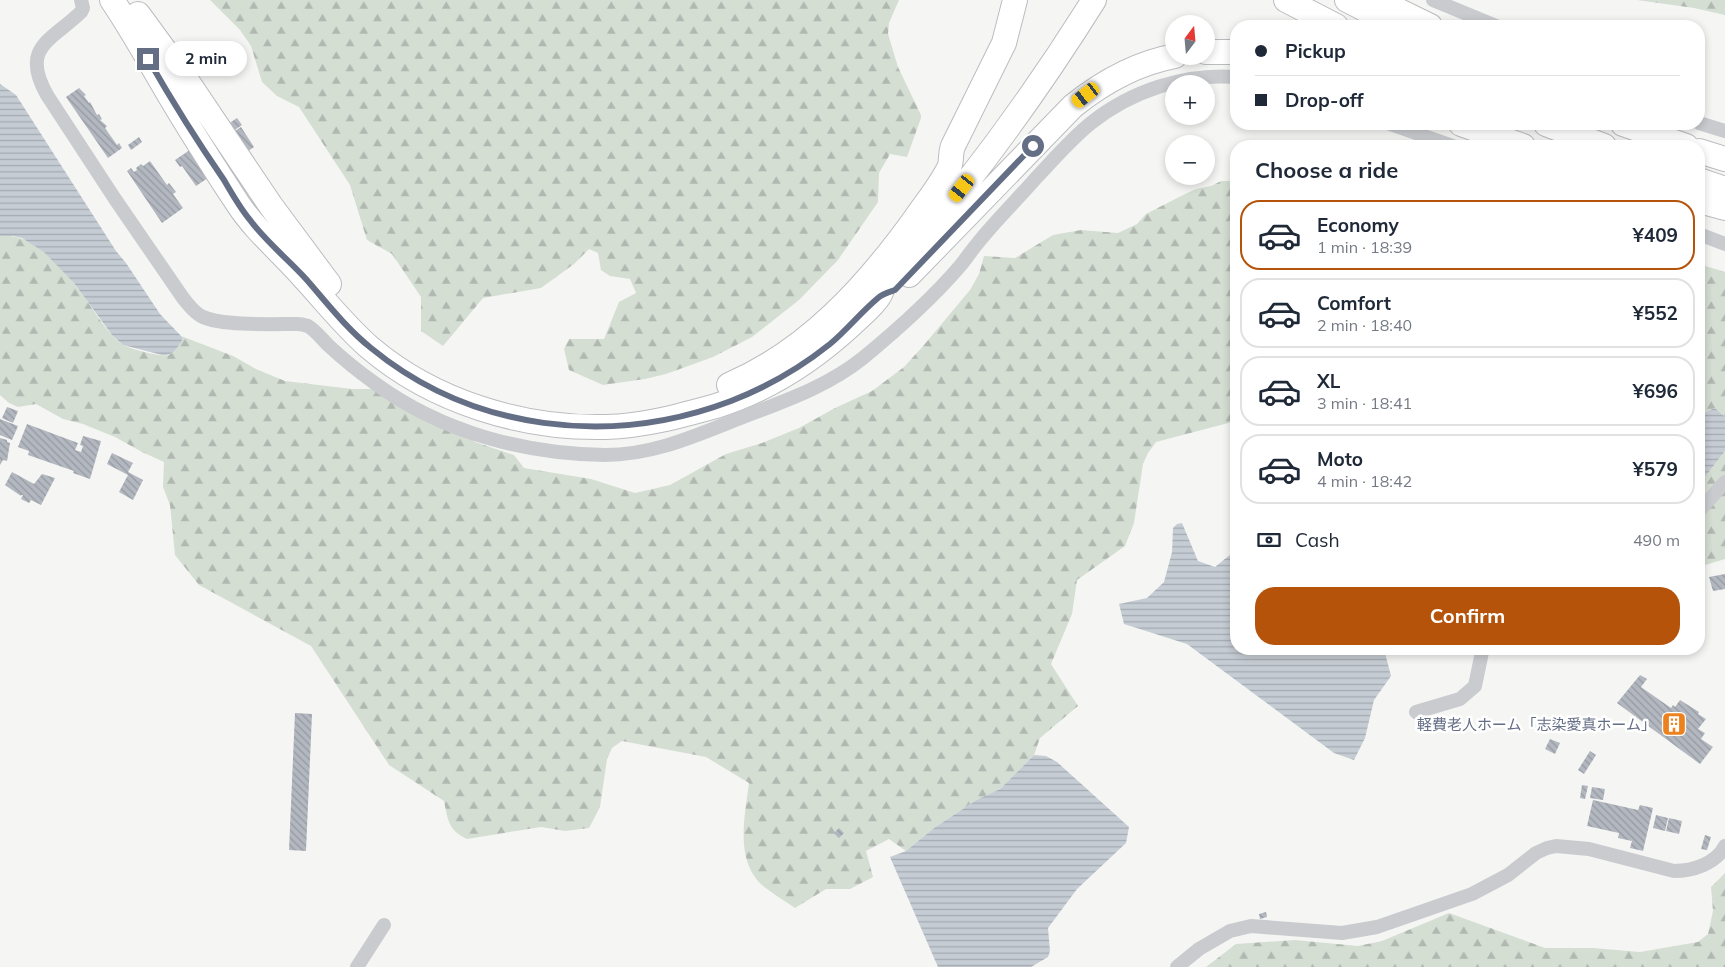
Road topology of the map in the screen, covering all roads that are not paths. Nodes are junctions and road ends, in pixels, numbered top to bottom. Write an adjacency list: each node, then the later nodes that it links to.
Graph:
1 (81, 0): 18 (street)
2 (112, 0): 40 (highway)
3 (128, 0): 33 (highway)
4 (1015, 0): 33 (highway)
5 (1077, 0): 33 (highway)
6 (1094, 0): 40 (highway)
7 (1286, 0): 11 (highway)
8 (1347, 0): 12 (highway)
9 (1377, 0): 13 (highway)
10 (1433, 0): 14 (street)
11 (1324, 20)
12 (1387, 20)
13 (1418, 20)
14 (1481, 20)
15 (1215, 52): 16 (highway)
16 (1230, 52)
17 (1165, 59): 40 (highway)
18 (1230, 77)
19 (1705, 125): 25 (street)
20 (1407, 130): 27 (street)
21 (1479, 130): 28 (highway)
22 (1562, 130): 29 (highway)
23 (1640, 130): 26 (highway)
24 (1646, 130): 26 (highway)
25 (1725, 131)
26 (1656, 136): 30 (highway)
27 (1436, 140)
28 (1506, 140)
29 (1588, 140)
30 (1668, 140)
31 (1705, 153): 32 (highway)
32 (1725, 159)
33 (950, 166)
34 (1705, 182): 35 (highway)
35 (1725, 189)
36 (1705, 202): 37 (highway)
37 (1725, 208)
38 (1705, 236): 39 (street)
39 (1725, 244)
40 (879, 296)
41 (1725, 482): 42 (street)
42 (1705, 504)
43 (1481, 655): 44 (street)
44 (1416, 712)
45 (1725, 846): 48 (street)
46 (384, 925): 47 (street)
47 (357, 967)
48 (1176, 967)

